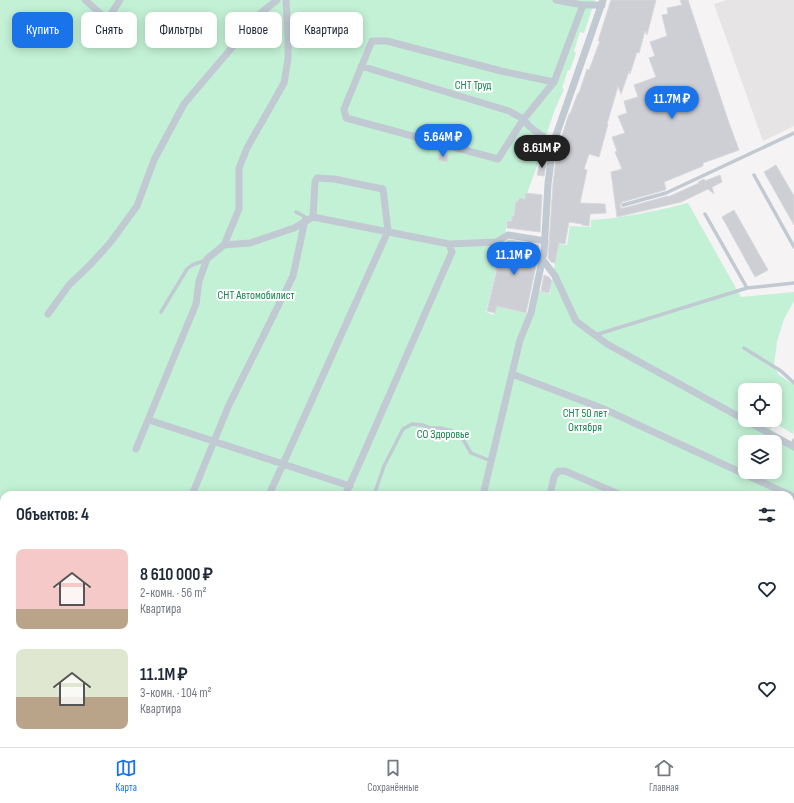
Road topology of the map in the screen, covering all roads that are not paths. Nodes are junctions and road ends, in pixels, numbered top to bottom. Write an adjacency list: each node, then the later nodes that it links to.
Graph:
1 (85, 0): 2 (street)
2 (120, 0)
3 (277, 0): 28 (street)
4 (286, 0): 21 (street)
5 (556, 0): 7 (street)
6 (602, 3): 7 (street); 12 (street)
7 (583, 5): 9 (street)
8 (361, 66): 9 (street); 10 (street); 10 (street)
9 (554, 82): 10 (street)
10 (524, 119): 12 (street)
11 (794, 132): 14 (lane)
12 (553, 144): 19 (street)
13 (754, 175): 22 (lane)
14 (623, 205)
15 (296, 212): 17 (lane)
16 (705, 214): 26 (lane)
17 (309, 218): 18 (street); 18 (street); 21 (street); 34 (street)
18 (388, 231): 20 (street); 38 (street)
19 (545, 241): 20 (street); 24 (street)
20 (449, 244): 39 (street)
21 (224, 245): 23 (street)
22 (794, 247)
23 (207, 260): 27 (lane); 33 (street)
24 (542, 260): 29 (street); 31 (street)
25 (794, 283): 26 (lane)
26 (747, 288): 29 (lane)
27 (161, 312)
28 (48, 314)
29 (594, 335): 35 (street)
30 (744, 348): 32 (lane)
31 (512, 374): 37 (street); 47 (street)
32 (794, 383)
33 (149, 420): 34 (street); 36 (street)
34 (214, 441): 38 (street); 40 (street)
35 (793, 444)
36 (136, 450)
37 (491, 461): 43 (lane); 44 (street)
38 (283, 464): 39 (street); 41 (street)
39 (350, 486): 42 (street)
40 (194, 491)
41 (271, 491)
42 (347, 491)
43 (375, 491)
44 (484, 491)
45 (551, 491): 46 (street)
46 (612, 491)
47 (781, 491)

